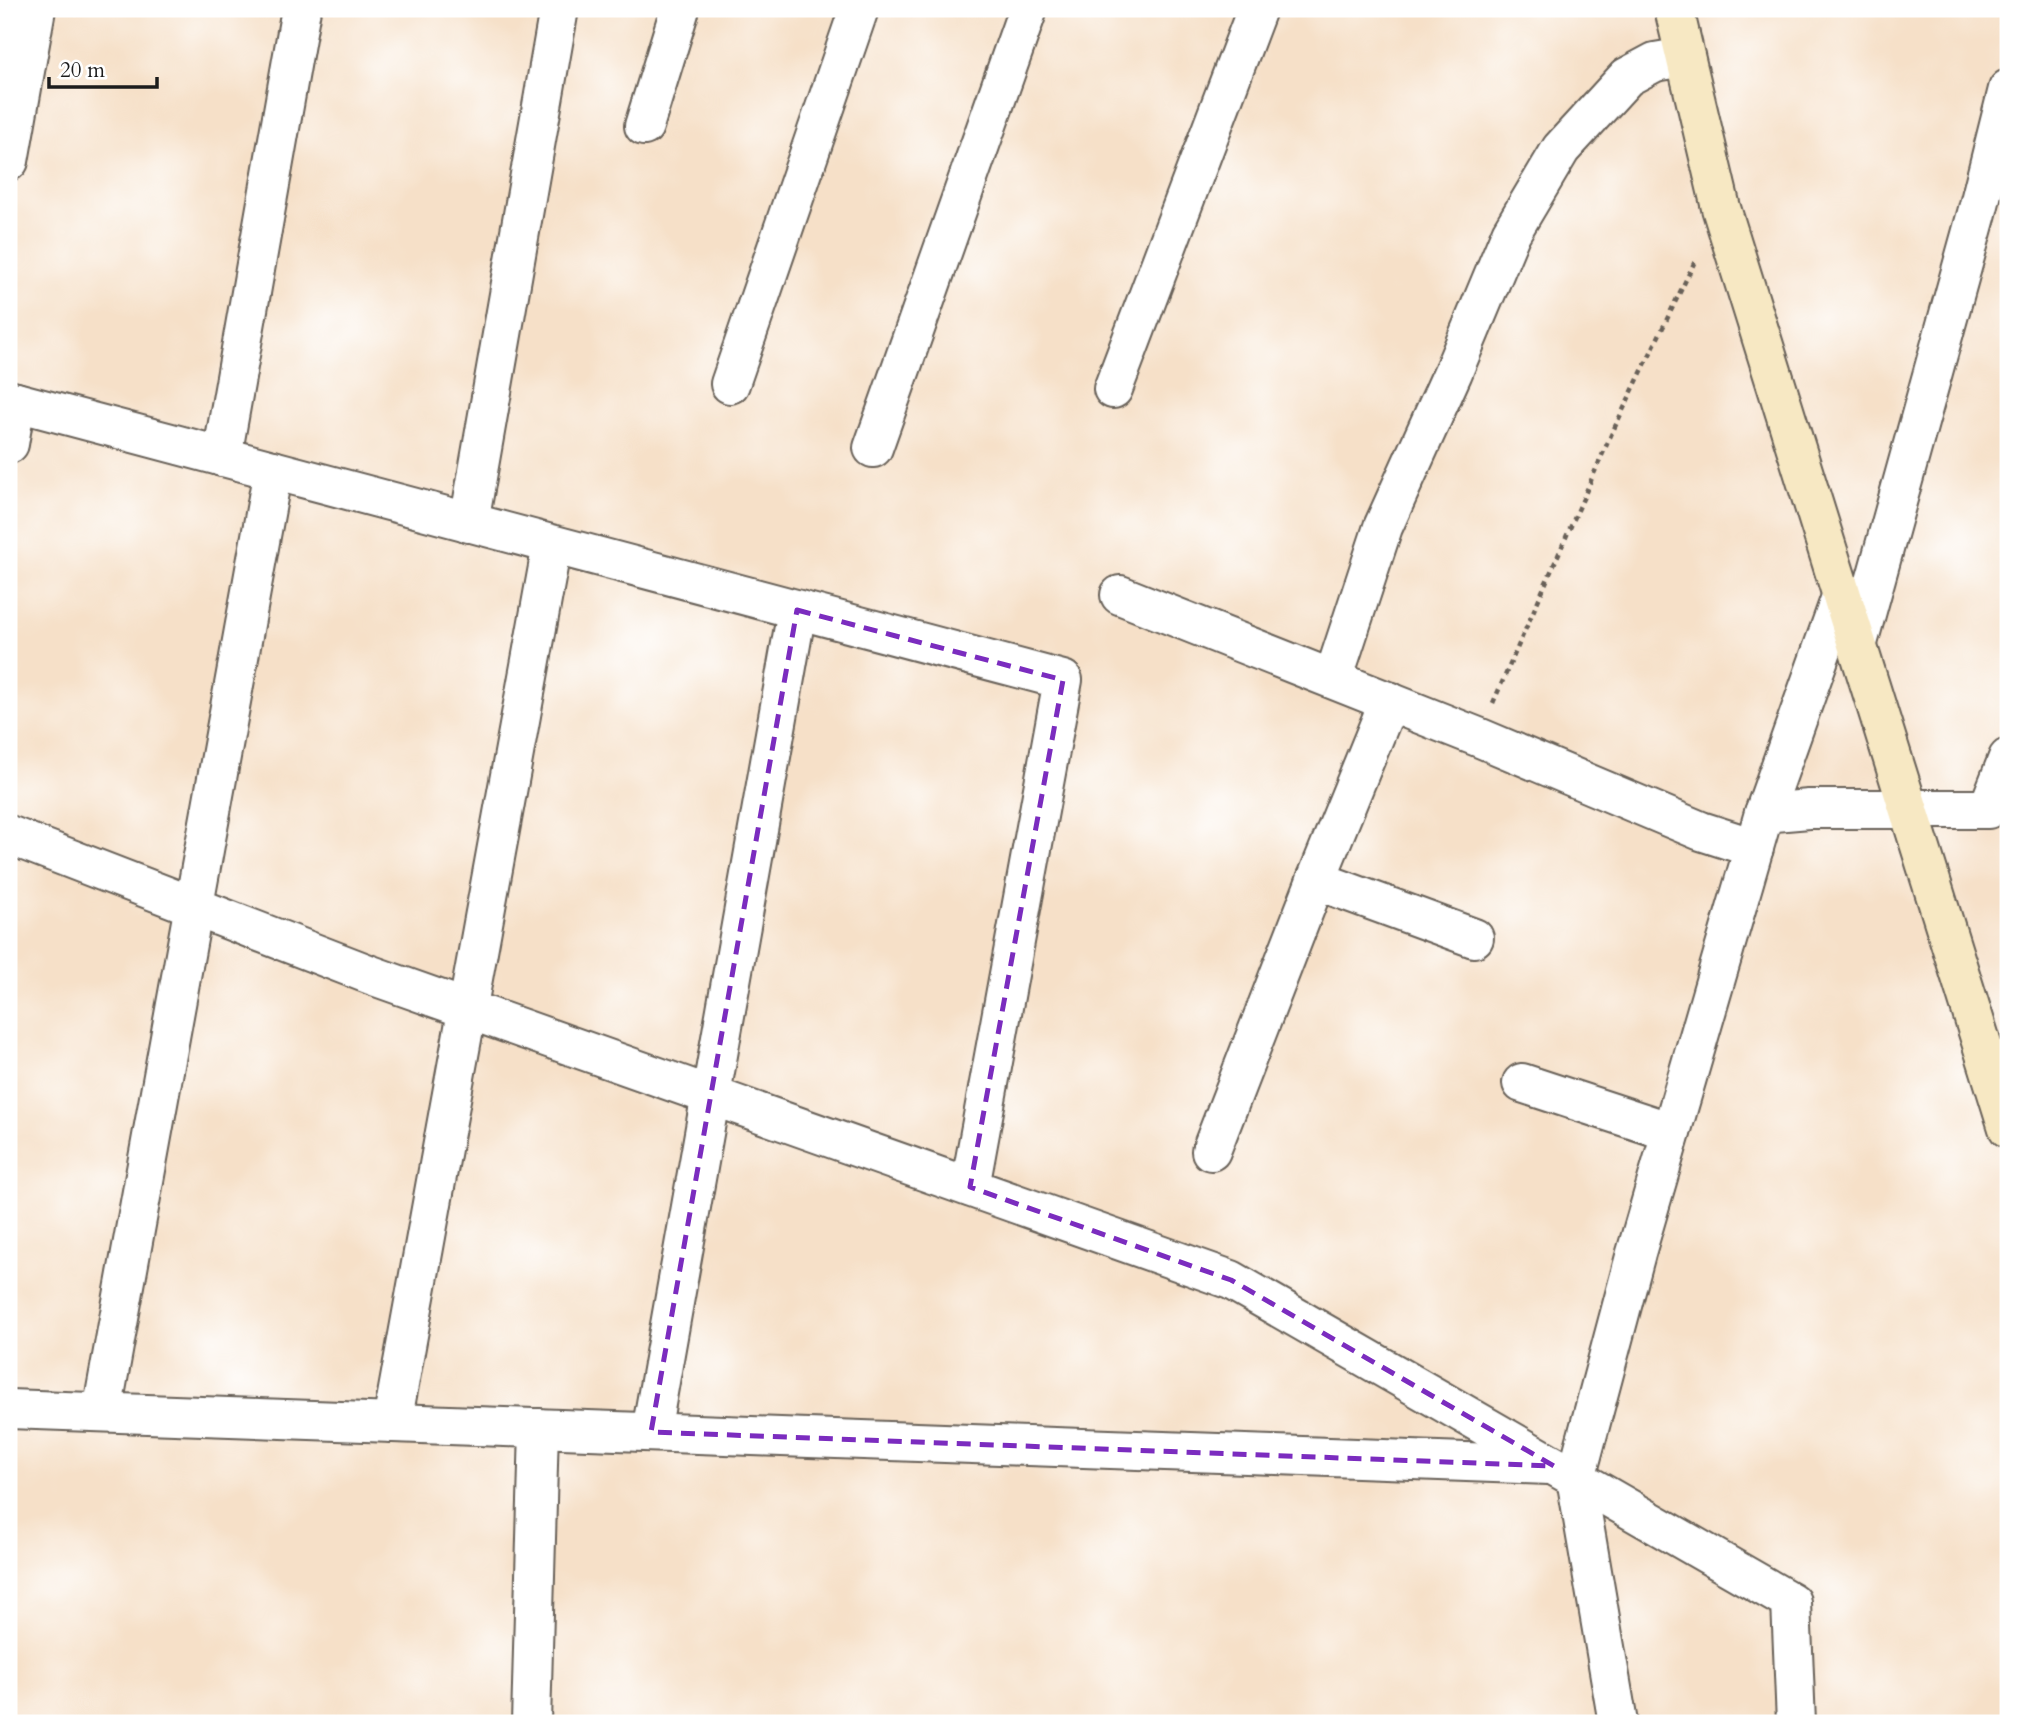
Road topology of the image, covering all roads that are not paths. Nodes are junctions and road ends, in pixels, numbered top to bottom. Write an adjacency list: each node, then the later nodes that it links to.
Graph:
1 (36, 9): 12 (street)
2 (302, 9): 18 (street)
3 (559, 9): 20 (street)
4 (680, 9): 11 (street)
5 (859, 9): 13 (street)
6 (1028, 9): 17 (street)
7 (1257, 9): 14 (street)
8 (1674, 9): 9 (street)
9 (1685, 57): 22 (street); 26 (street)
10 (2008, 89): 25 (street)
11 (644, 126)
12 (9, 161)
13 (730, 384)
14 (1113, 389)
15 (12, 401): 16 (street); 18 (street)
16 (9, 444)
17 (873, 448)
18 (222, 457): 19 (street)
19 (273, 470): 20 (street); 34 (street)
20 (469, 523): 21 (street)
21 (552, 545): 24 (street); 36 (street)
22 (1842, 594): 25 (street); 31 (street)
23 (1120, 595): 26 (street)
24 (797, 610): 38 (street); 42 (street)
25 (1858, 643): 29 (street)
26 (1333, 679): 27 (street)
27 (1389, 701): 31 (street); 33 (street)
28 (2008, 758): 30 (street)
29 (1908, 809): 30 (street); 31 (street); 39 (street)
30 (1998, 814)
31 (1759, 831): 40 (street)
32 (9, 835): 34 (street)
33 (1316, 880): 35 (street); 41 (street)
34 (194, 906): 36 (street); 44 (street)
35 (1474, 938)
36 (468, 1009): 38 (street); 45 (street)
37 (1522, 1083): 40 (street)
38 (711, 1096): 42 (street); 47 (street)
39 (2008, 1128)
40 (1671, 1132): 48 (street)
41 (1211, 1151)
42 (970, 1187): 48 (street)
43 (9, 1409): 44 (street)
44 (102, 1412): 45 (street)
45 (393, 1423): 46 (street)
46 (539, 1428): 47 (street); 49 (street)
47 (652, 1433): 48 (street)
48 (1565, 1472): 50 (street); 51 (street)
49 (531, 1723)
50 (1618, 1723)
51 (1796, 1723)

